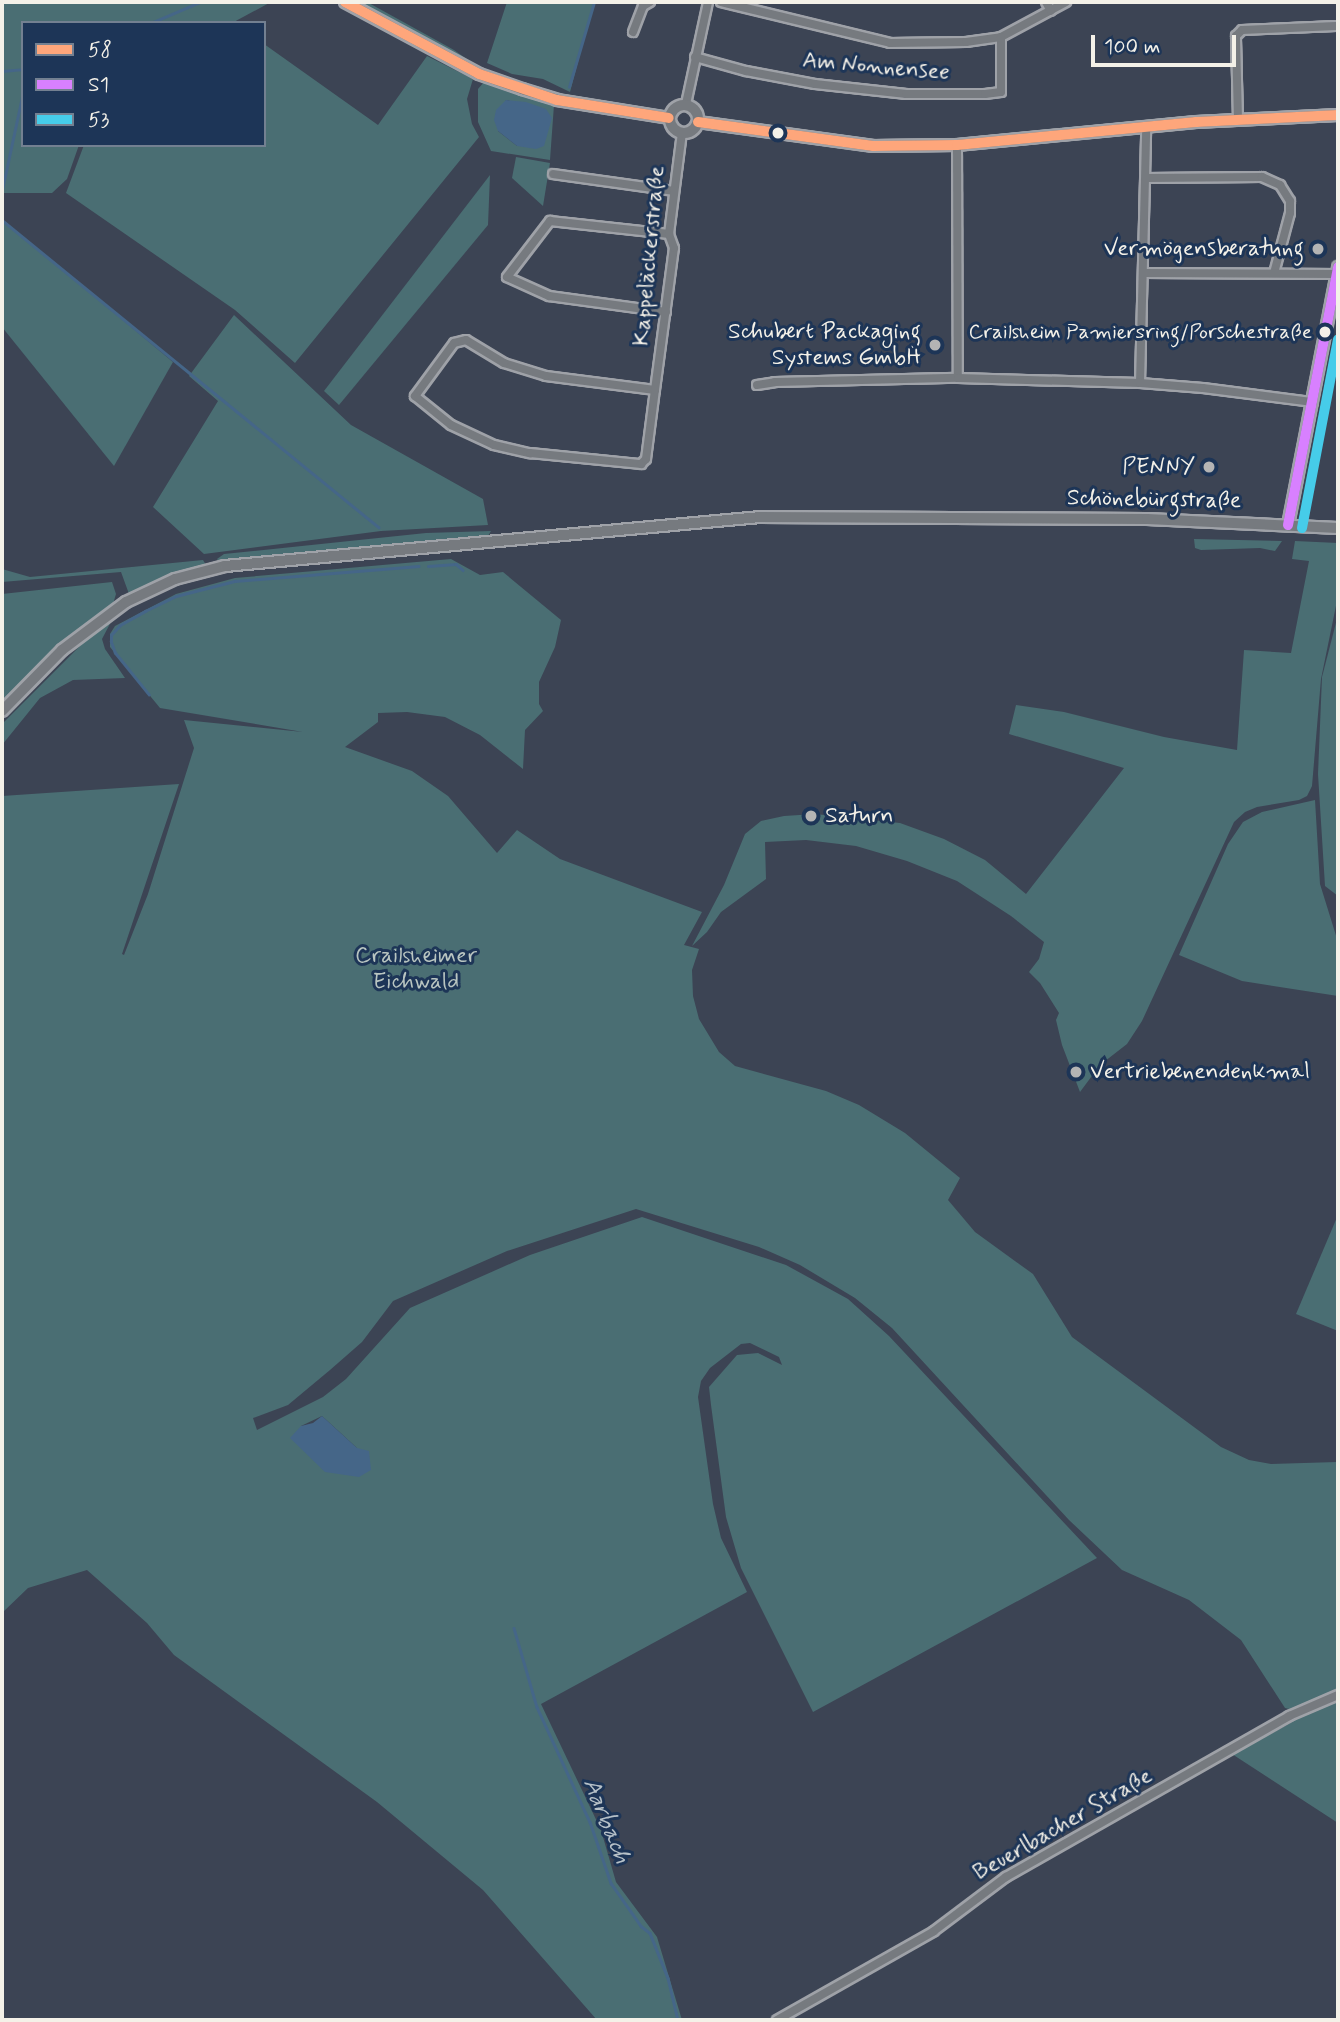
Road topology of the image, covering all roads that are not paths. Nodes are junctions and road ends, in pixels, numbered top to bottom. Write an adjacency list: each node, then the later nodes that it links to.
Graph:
1 (345, 2): 14 (street)
2 (650, 2): 9 (street)
3 (708, 2): 11 (street)
4 (721, 2): 10 (street)
5 (1046, 2): 7 (street)
6 (1066, 2): 7 (street)
7 (1051, 11): 10 (street)
8 (1336, 26): 15 (street)
9 (634, 32)
10 (1000, 37): 11 (street, Am Nonnensee)
11 (695, 57): 12 (street)
12 (685, 104): 14 (street); 16 (street)
13 (1338, 116): 15 (street)
14 (669, 118): 18 (street)
15 (1238, 120): 17 (street)
16 (698, 122): 18 (street); 19 (street)
17 (1146, 129): 19 (street); 21 (street)
18 (681, 133): 22 (street, Kappeläckerstraße)
19 (957, 145): 28 (street)
20 (553, 174): 22 (street)
21 (1146, 178): 25 (street); 26 (street)
22 (674, 191): 23 (street, Kappeläckerstraße)
23 (668, 234): 27 (street, Kappeläckerstraße); 27 (street)
24 (1337, 271): 25 (street); 32 (street)
25 (1274, 272): 26 (street)
26 (1144, 273): 29 (street)
27 (666, 312): 31 (street, Kappeläckerstraße)
28 (958, 378): 29 (street); 30 (street)
29 (1140, 383): 32 (street)
30 (757, 385)
31 (655, 390): 31 (street, Kappeläckerstraße)
32 (1313, 402): 33 (street)
33 (1288, 525): 34 (main road, Schönebürgstraße); 35 (main road, Schönebürgstraße)
34 (1338, 528)
35 (2, 711)
36 (1338, 1695): 37 (street, Beuerlbacher Straße)
37 (777, 2020)

